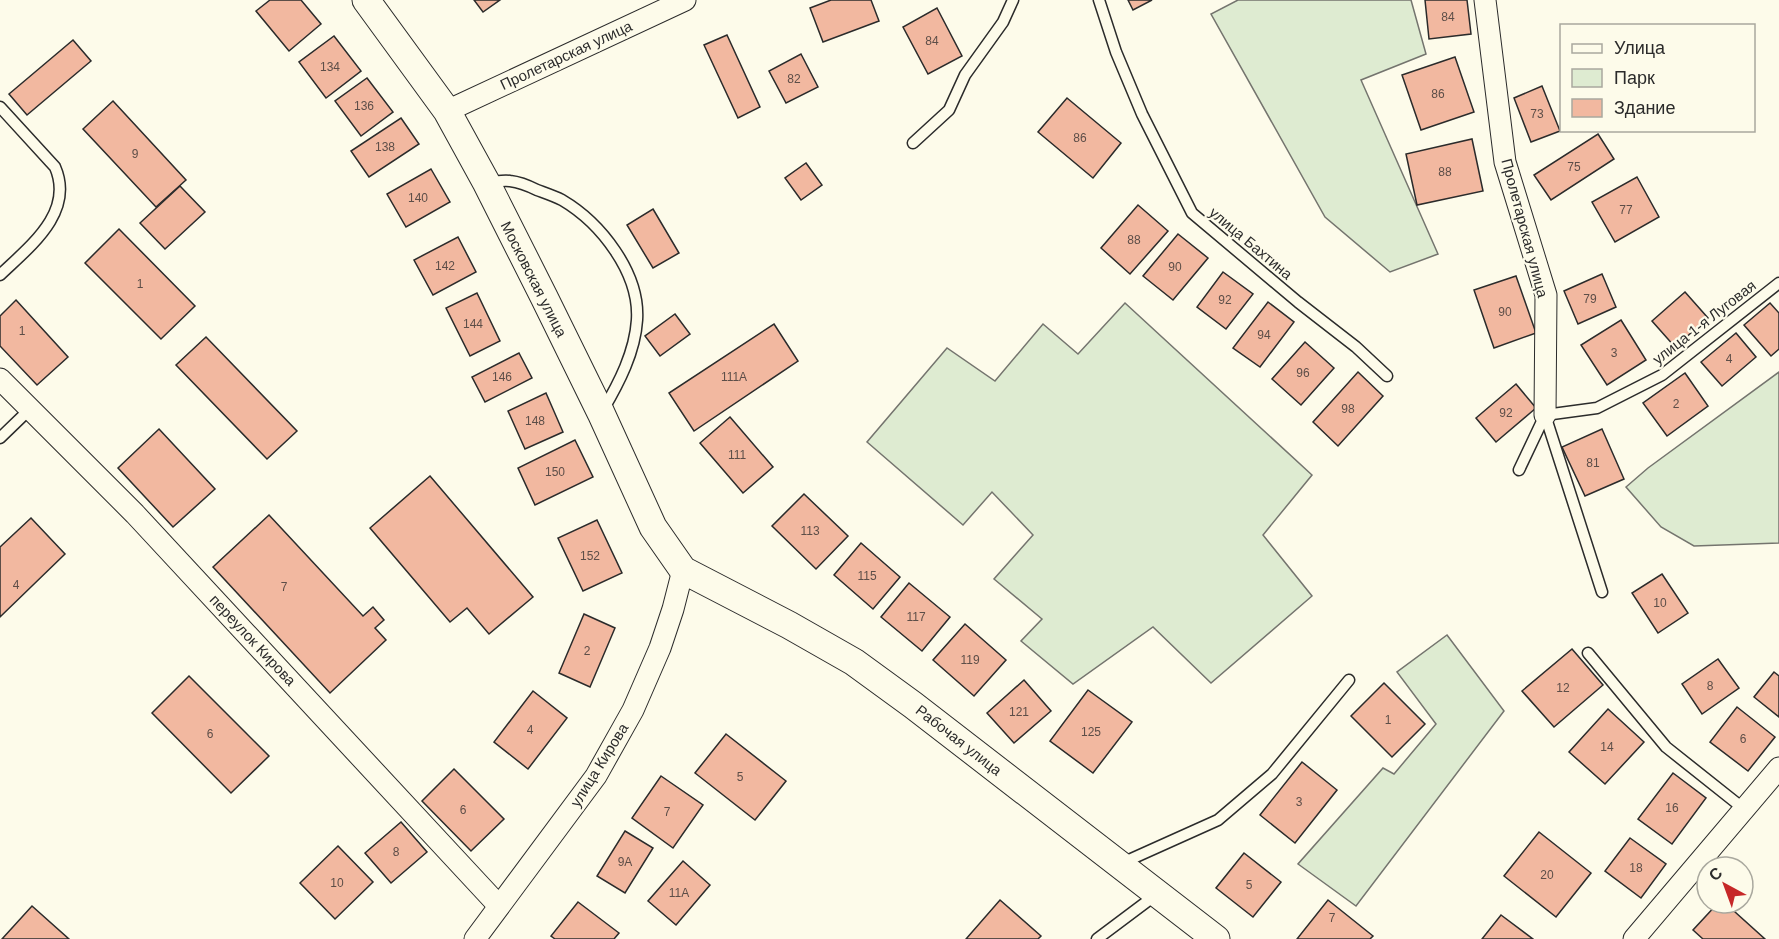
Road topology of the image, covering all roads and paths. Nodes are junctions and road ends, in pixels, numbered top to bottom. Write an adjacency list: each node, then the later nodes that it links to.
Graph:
1 (366, 0): 7 (street, Московская улица)
2 (686, 0): 7 (street, Пролетарская улица)
3 (1013, 0): 8 (lane)
4 (1099, 0): 12 (lane, улица Бахтина)
5 (1485, 0): 16 (street, Пролетарская улица)
6 (0, 107): 10 (lane)
7 (447, 111): 9 (street, Московская улица)
8 (913, 143)
9 (486, 182): 15 (street, Московская улица); 15 (lane)
10 (0, 275)
11 (1779, 283): 16 (lane, улица 1-я Луговая)
12 (1387, 376)
13 (0, 380): 14 (street, переулок Кирова)
14 (30, 409): 17 (lane); 27 (street, переулок Кирова)
15 (601, 413): 19 (street, Московская улица)
16 (1545, 415): 18 (lane); 20 (lane, Пролетарская улица)
17 (0, 438)
18 (1519, 470)
19 (683, 570): 25 (street, Рабочая улица); 27 (street, улица Кирова)
20 (1602, 592)
21 (1588, 653): 24 (lane)
22 (1349, 680): 25 (lane)
23 (1779, 768): 24 (street)
24 (1744, 810): 31 (street)
25 (1120, 864): 26 (street, Рабочая улица)
26 (1158, 894): 29 (lane); 30 (street, Рабочая улица)
27 (500, 906): 28 (street, улица Кирова)
28 (475, 939)
29 (1097, 939)
30 (1216, 939)
31 (1634, 939)

